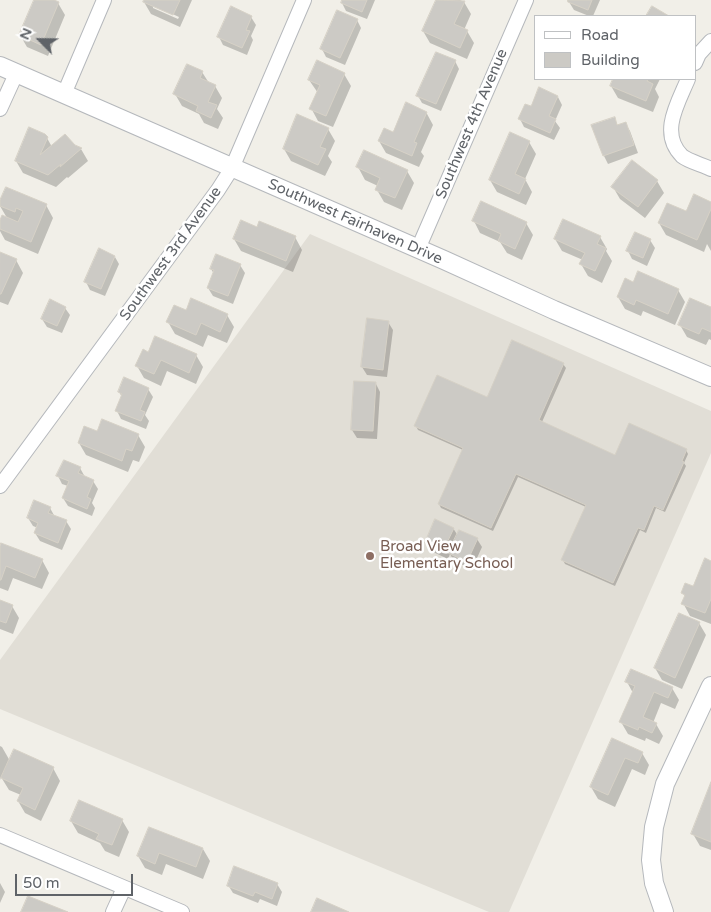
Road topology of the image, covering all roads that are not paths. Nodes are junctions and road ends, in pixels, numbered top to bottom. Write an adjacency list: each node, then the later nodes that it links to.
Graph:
1 (104, 0): 9 (street)
2 (304, 0): 11 (street, Southwest 3rd Avenue)
3 (526, 0): 13 (street, Southwest 4th Avenue)
4 (711, 41): 5 (street)
5 (696, 62)
6 (0, 66): 7 (street, Southwest Fairhaven Drive)
7 (16, 74): 9 (street, Southwest Fairhaven Drive); 10 (street)
8 (688, 80): 12 (street)
9 (64, 94): 11 (street, Southwest Fairhaven Drive)
10 (0, 109)
11 (232, 168): 13 (street, Southwest Fairhaven Drive); 15 (street, Southwest 3rd Avenue)
12 (711, 169)
13 (418, 249): 14 (street, Southwest Fairhaven Drive)
14 (711, 377)
15 (0, 486)
16 (711, 686): 21 (street)
17 (0, 836): 18 (street)
18 (124, 888): 19 (street); 20 (street)
19 (113, 912)
20 (182, 912)
21 (664, 912)

